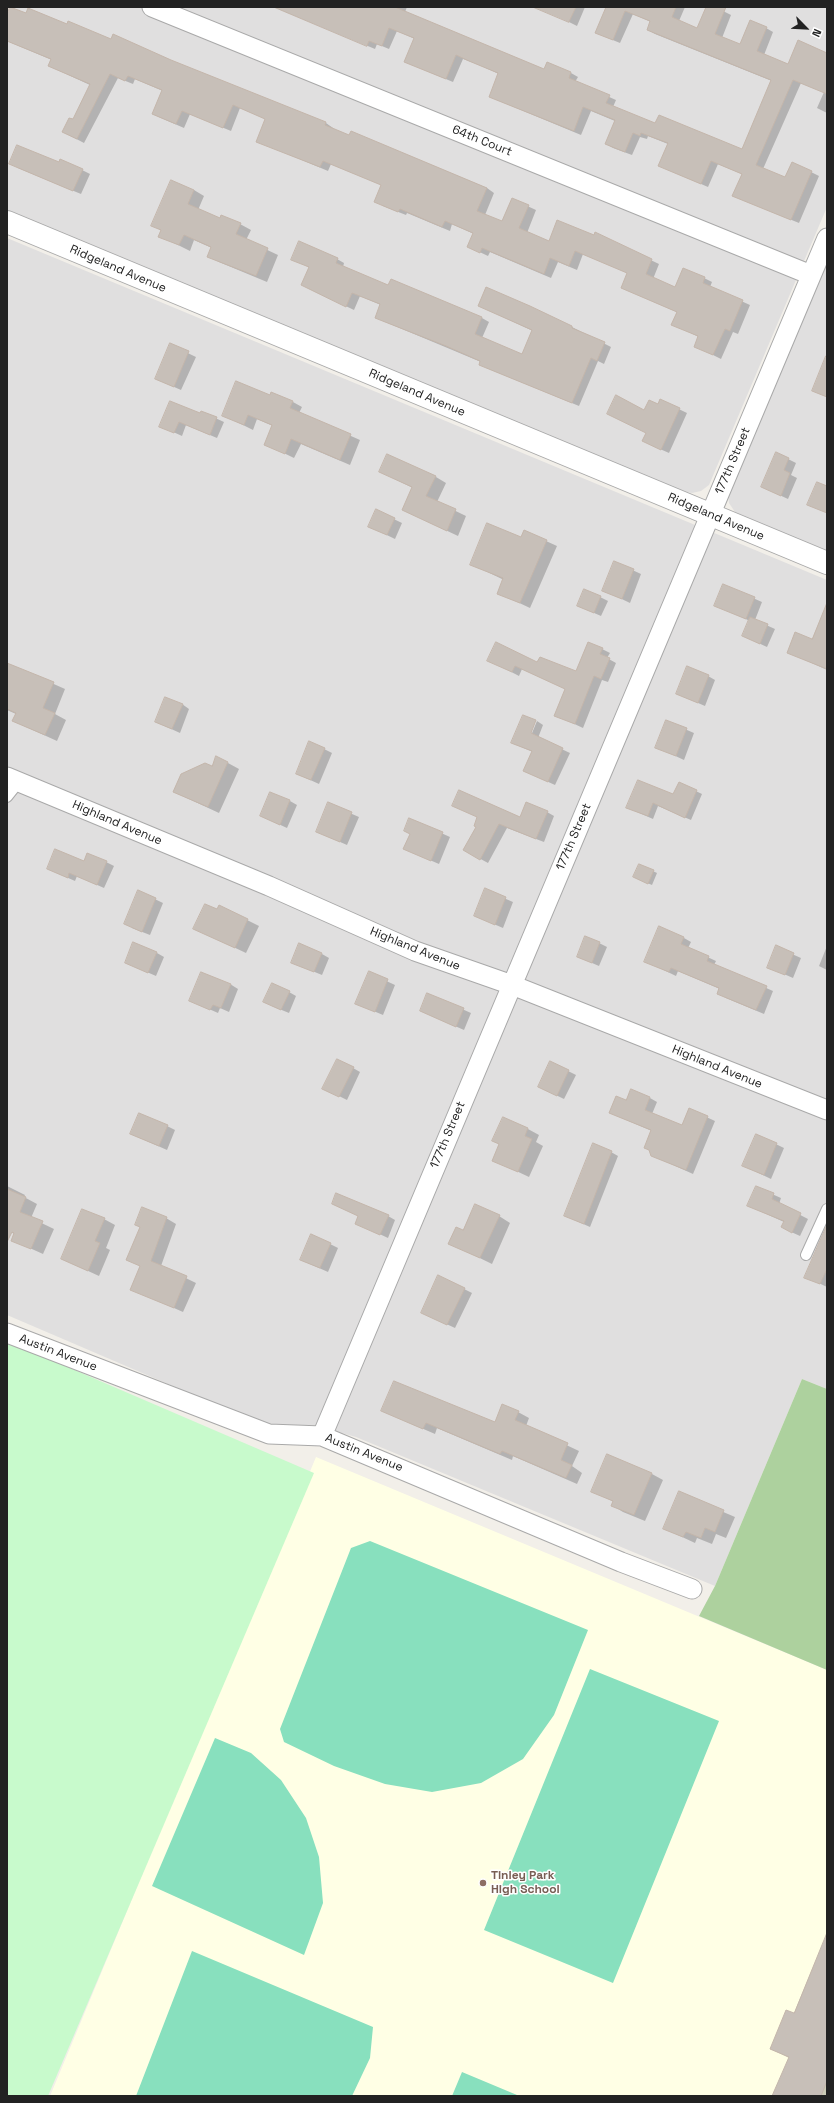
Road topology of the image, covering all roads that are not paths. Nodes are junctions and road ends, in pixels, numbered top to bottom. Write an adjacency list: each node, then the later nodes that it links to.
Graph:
1 (152, 7): 4 (street, 64th Court)
2 (7, 222): 5 (street, Ridgeland Avenue)
3 (827, 238): 4 (street, 177th Street)
4 (811, 275): 5 (street, 177th Street)
5 (710, 515): 6 (street, Ridgeland Avenue); 9 (street, 177th Street)
6 (827, 563)
7 (13, 780): 8 (lane); 9 (street, Highland Avenue)
8 (7, 797)
9 (512, 985): 10 (street, Highland Avenue); 14 (street, 177th Street)
10 (827, 1110)
11 (827, 1209): 12 (lane)
12 (806, 1256)
13 (7, 1333): 14 (street, Austin Avenue)
14 (322, 1436): 15 (street, Austin Avenue)
15 (692, 1589)

